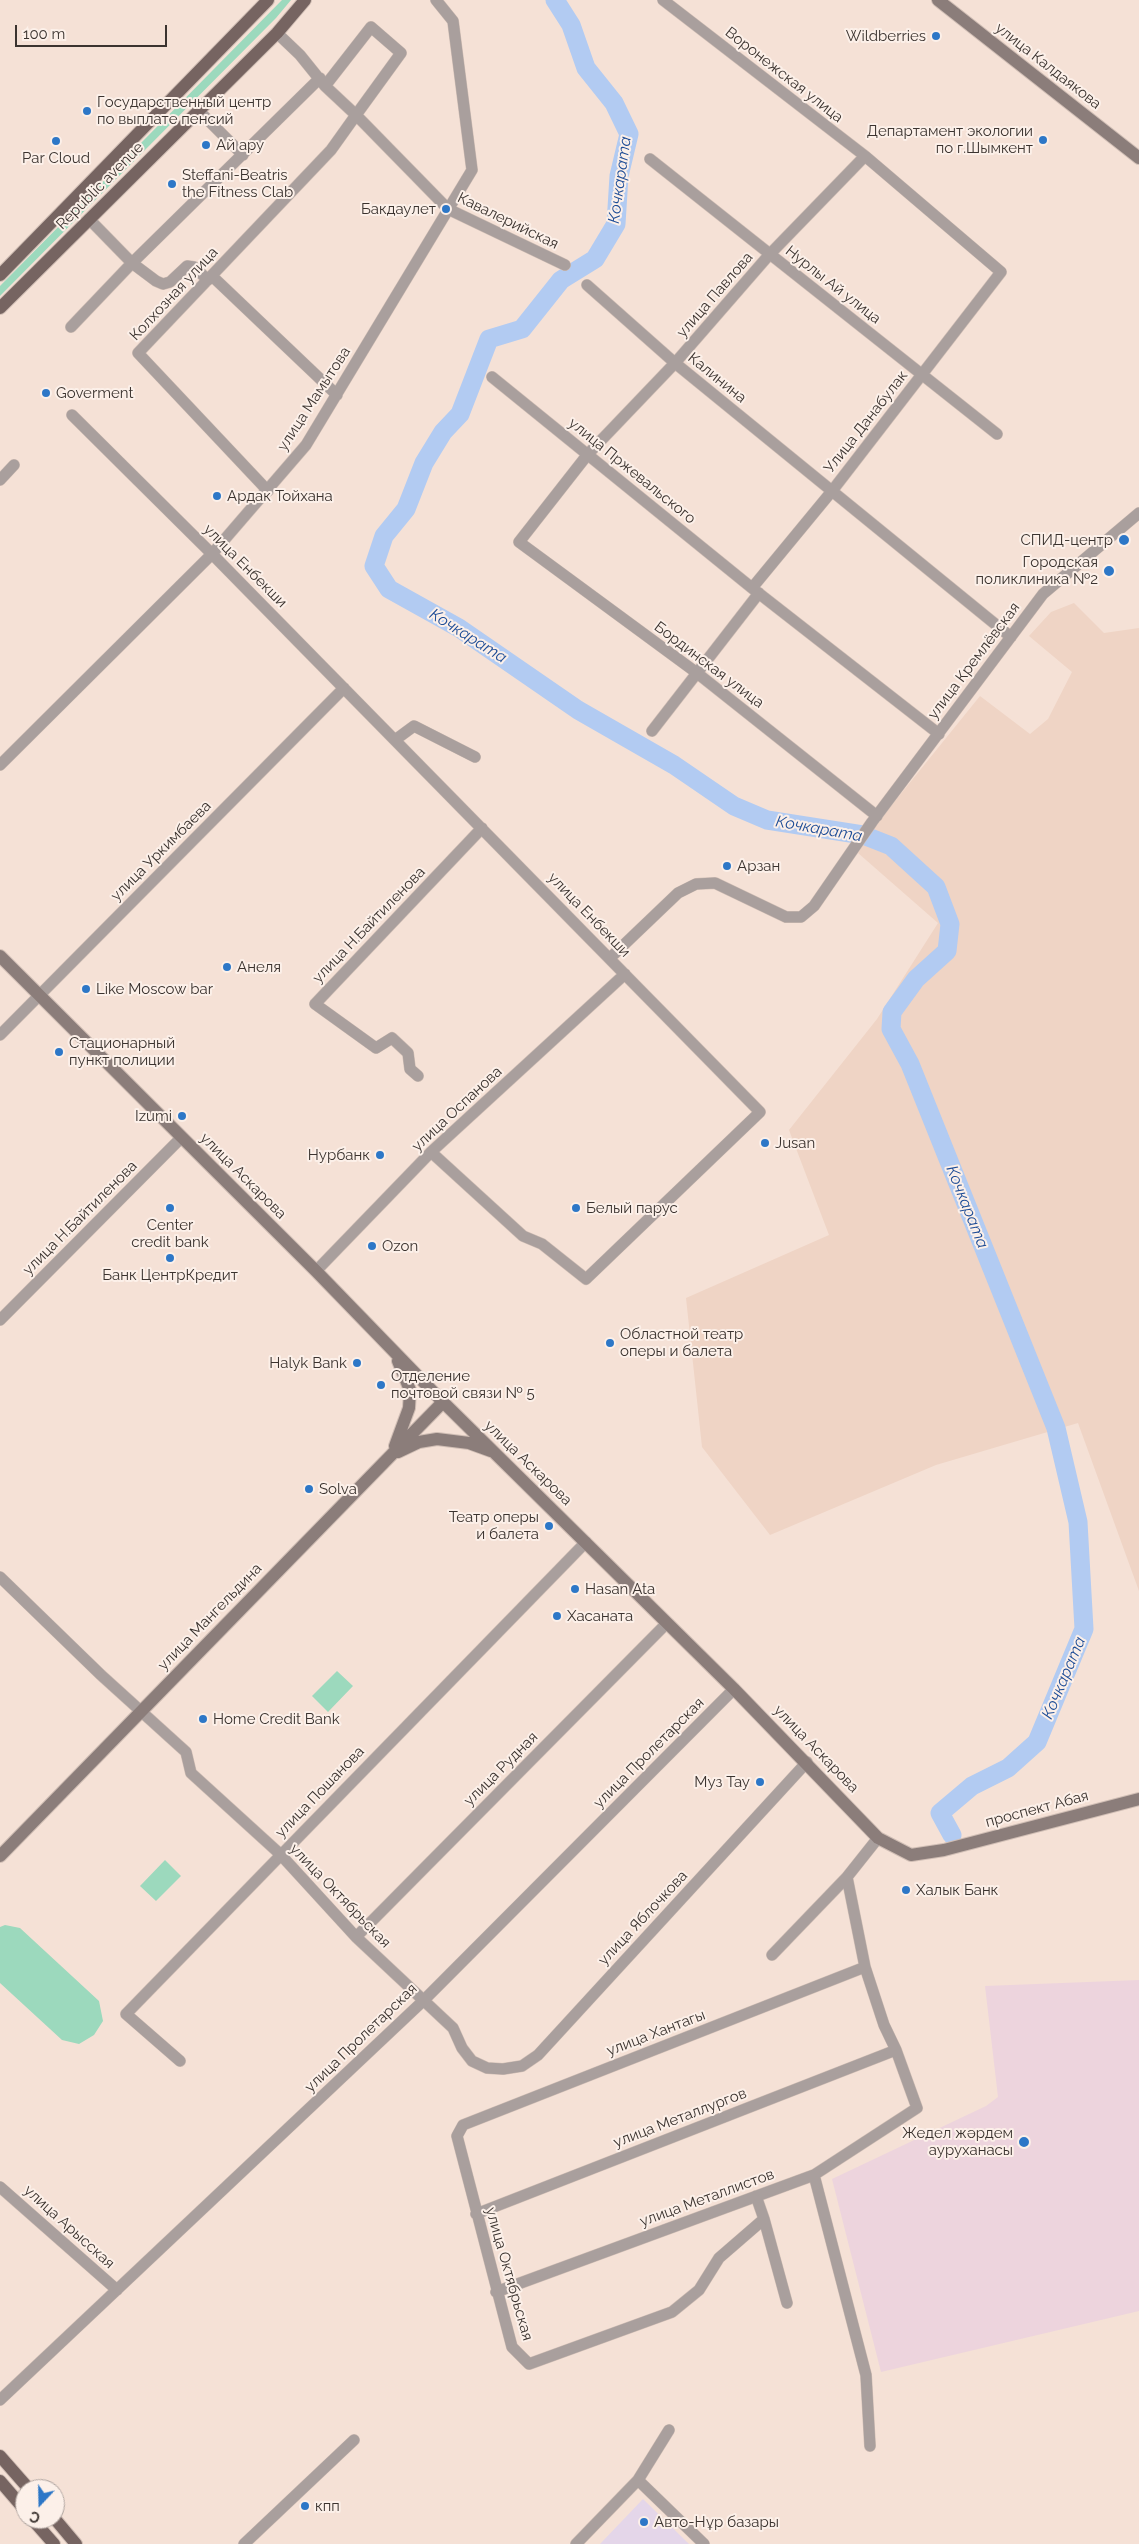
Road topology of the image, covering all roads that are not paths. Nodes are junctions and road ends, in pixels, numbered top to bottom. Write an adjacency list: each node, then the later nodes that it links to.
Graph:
1 (268, 0): 20 (main road, Republic avenue)
2 (305, 0): 6 (main road, Republic avenue)
3 (436, 0): 14 (street, улица Мамытова)
4 (663, 0): 11 (street, Воронежская улица)
5 (938, 0): 12 (main road, улица Калдаякова)
6 (277, 33): 7 (street, Кавалерийская); 8 (main road, Republic avenue)
7 (322, 82): 9 (street, Кавалерийская); 9 (street, Колхозная улица); 10 (street)
8 (198, 110): 10 (street); 15 (main road, Republic avenue)
9 (356, 115): 14 (street, Кавалерийская); 21 (street, Колхозная улица)
10 (243, 155): 17 (street)
11 (865, 156): 16 (street, улица Павлова); 19 (street, Воронежская улица)
12 (1139, 158)
13 (650, 159): 16 (street, Нурлы Ай улица)
14 (448, 209): 18 (street, Кавалерийская); 28 (street, улица Мамытова)
15 (89, 219): 17 (street); 23 (main road, Republic avenue)
16 (769, 255): 25 (street, улица Павлова); 26 (street, Нурлы Ай улица)
17 (132, 263): 21 (street); 24 (street)
18 (565, 266)
19 (1001, 272): 26 (street, Улица Данабулак)
20 (0, 275)
21 (210, 278): 28 (street); 34 (street, Колхозная улица)
22 (587, 285): 25 (street, Калинина)
23 (0, 308)
24 (71, 327)
25 (675, 363): 31 (street, улица Павлова); 35 (street, Калинина)
26 (922, 374): 30 (street, Нурлы Ай улица); 35 (street, Улица Данабулак)
27 (492, 377): 31 (street, улица Пржевальского)
28 (337, 395): 34 (street, улица Мамытова)
29 (72, 415): 38 (street, улица Енбекши)
30 (997, 434)
31 (588, 454): 37 (street, улица Павлова); 39 (street, улица Пржевальского)
32 (14, 465): 33 (street)
33 (0, 480)
34 (268, 491): 38 (street, улица Мамытова)
35 (832, 491): 39 (street, Улица Данабулак); 40 (street, Калинина)
36 (1139, 513): 40 (street, улица Кремлёвская)
37 (519, 542): 41 (street, Бординская улица)
38 (212, 554): 42 (street, улица Енбекши); 47 (street, улица Мамытова)
39 (755, 591): 41 (street, Улица Данабулак); 44 (street, улица Пржевальского)
40 (1011, 637): 44 (street, улица Кремлёвская)
41 (697, 673): 43 (street, Улица Данабулак); 48 (street, Бординская улица)
42 (344, 688): 45 (street, улица Енбекши); 53 (street, улица Уркимбаева)
43 (652, 731)
44 (939, 734): 48 (street, улица Кремлёвская)
45 (395, 740): 46 (street); 49 (street, улица Енбекши)
46 (475, 757)
47 (0, 765)
48 (877, 816): 51 (street, улица Кремлёвская)
49 (482, 828): 51 (street, улица Енбекши); 55 (street, улица Н.Байтиленова)
50 (0, 956): 53 (main road, улица Аскарова)
51 (610, 958): 52 (street, улица Енбекши)
52 (626, 974): 57 (street, улица Оспанова); 57 (street, улица Енбекши)
53 (39, 996): 54 (street, улица Уркимбаева); 56 (main road, улица Аскарова)
54 (0, 1035)
55 (418, 1076)
56 (181, 1138): 58 (main road, улица Аскарова); 59 (street, улица Н.Байтиленова)
57 (431, 1152): 58 (street, улица Оспанова)
58 (316, 1271): 60 (main road, улица Аскарова)
59 (0, 1320)
60 (394, 1352): 61 (main road, улица Аскарова); 63 (main road)
61 (443, 1402): 62 (main road, улица Аскарова); 63 (main road, улица Мангельдина)
62 (496, 1453): 63 (main road); 64 (main road, улица Аскарова)
63 (391, 1454): 68 (main road, улица Мангельдина)
64 (586, 1542): 66 (main road, улица Аскарова); 73 (street, улица Пошанова)
65 (0, 1577): 68 (street, улица Октябрьская)
66 (667, 1623): 67 (main road, улица Аскарова); 76 (street, улица Рудная)
67 (734, 1689): 69 (main road, улица Аскарова); 79 (street, улица Пролетарская)
68 (142, 1710): 73 (street, улица Октябрьская); 74 (main road, улица Мангельдина)
69 (807, 1762): 71 (main road, улица Аскарова); 82 (street, улица Яблочкова)
70 (1139, 1799): 72 (main road, проспект Абая)
71 (878, 1838): 72 (main road, улица Аскарова); 75 (street)
72 (944, 1850)
73 (280, 1854): 76 (street, улица Октябрьская); 81 (street, улица Пошанова)
74 (0, 1856)
75 (847, 1877): 77 (street); 78 (street)
76 (356, 1937): 79 (street, улица Октябрьская)
77 (772, 1955)
78 (866, 1967): 80 (street); 83 (street, улица Хантагы)
79 (423, 2001): 82 (street, улица Октябрьская); 89 (street, улица Пролетарская)
80 (896, 2050): 84 (street, улица Металлистов); 87 (street, улица Металлургов)
81 (180, 2060)
82 (487, 2068)
83 (459, 2129): 87 (street, улица Октябрьская)
84 (814, 2175): 86 (street, улица Металлистов); 95 (street)
85 (0, 2187): 89 (street, улица Арысская)
86 (756, 2196): 88 (street); 90 (street, улица Металлистов)
87 (476, 2214): 90 (street, улица Октябрьская)
88 (764, 2220): 90 (street, улица Октябрьская); 91 (street)
89 (117, 2290): 92 (street, улица Пролетарская)
90 (496, 2292)
91 (787, 2303)
92 (0, 2400)
93 (669, 2430): 98 (street)
94 (354, 2440): 105 (street)
95 (870, 2446)
96 (0, 2456): 97 (main road)
97 (20, 2479)
98 (638, 2480): 106 (street); 107 (street)
99 (0, 2481): 100 (main road)
100 (15, 2498)
101 (41, 2529): 103 (main road)
102 (63, 2529): 104 (main road)
103 (54, 2544)
104 (76, 2544)
105 (244, 2544)
106 (576, 2544)
107 (704, 2544)

